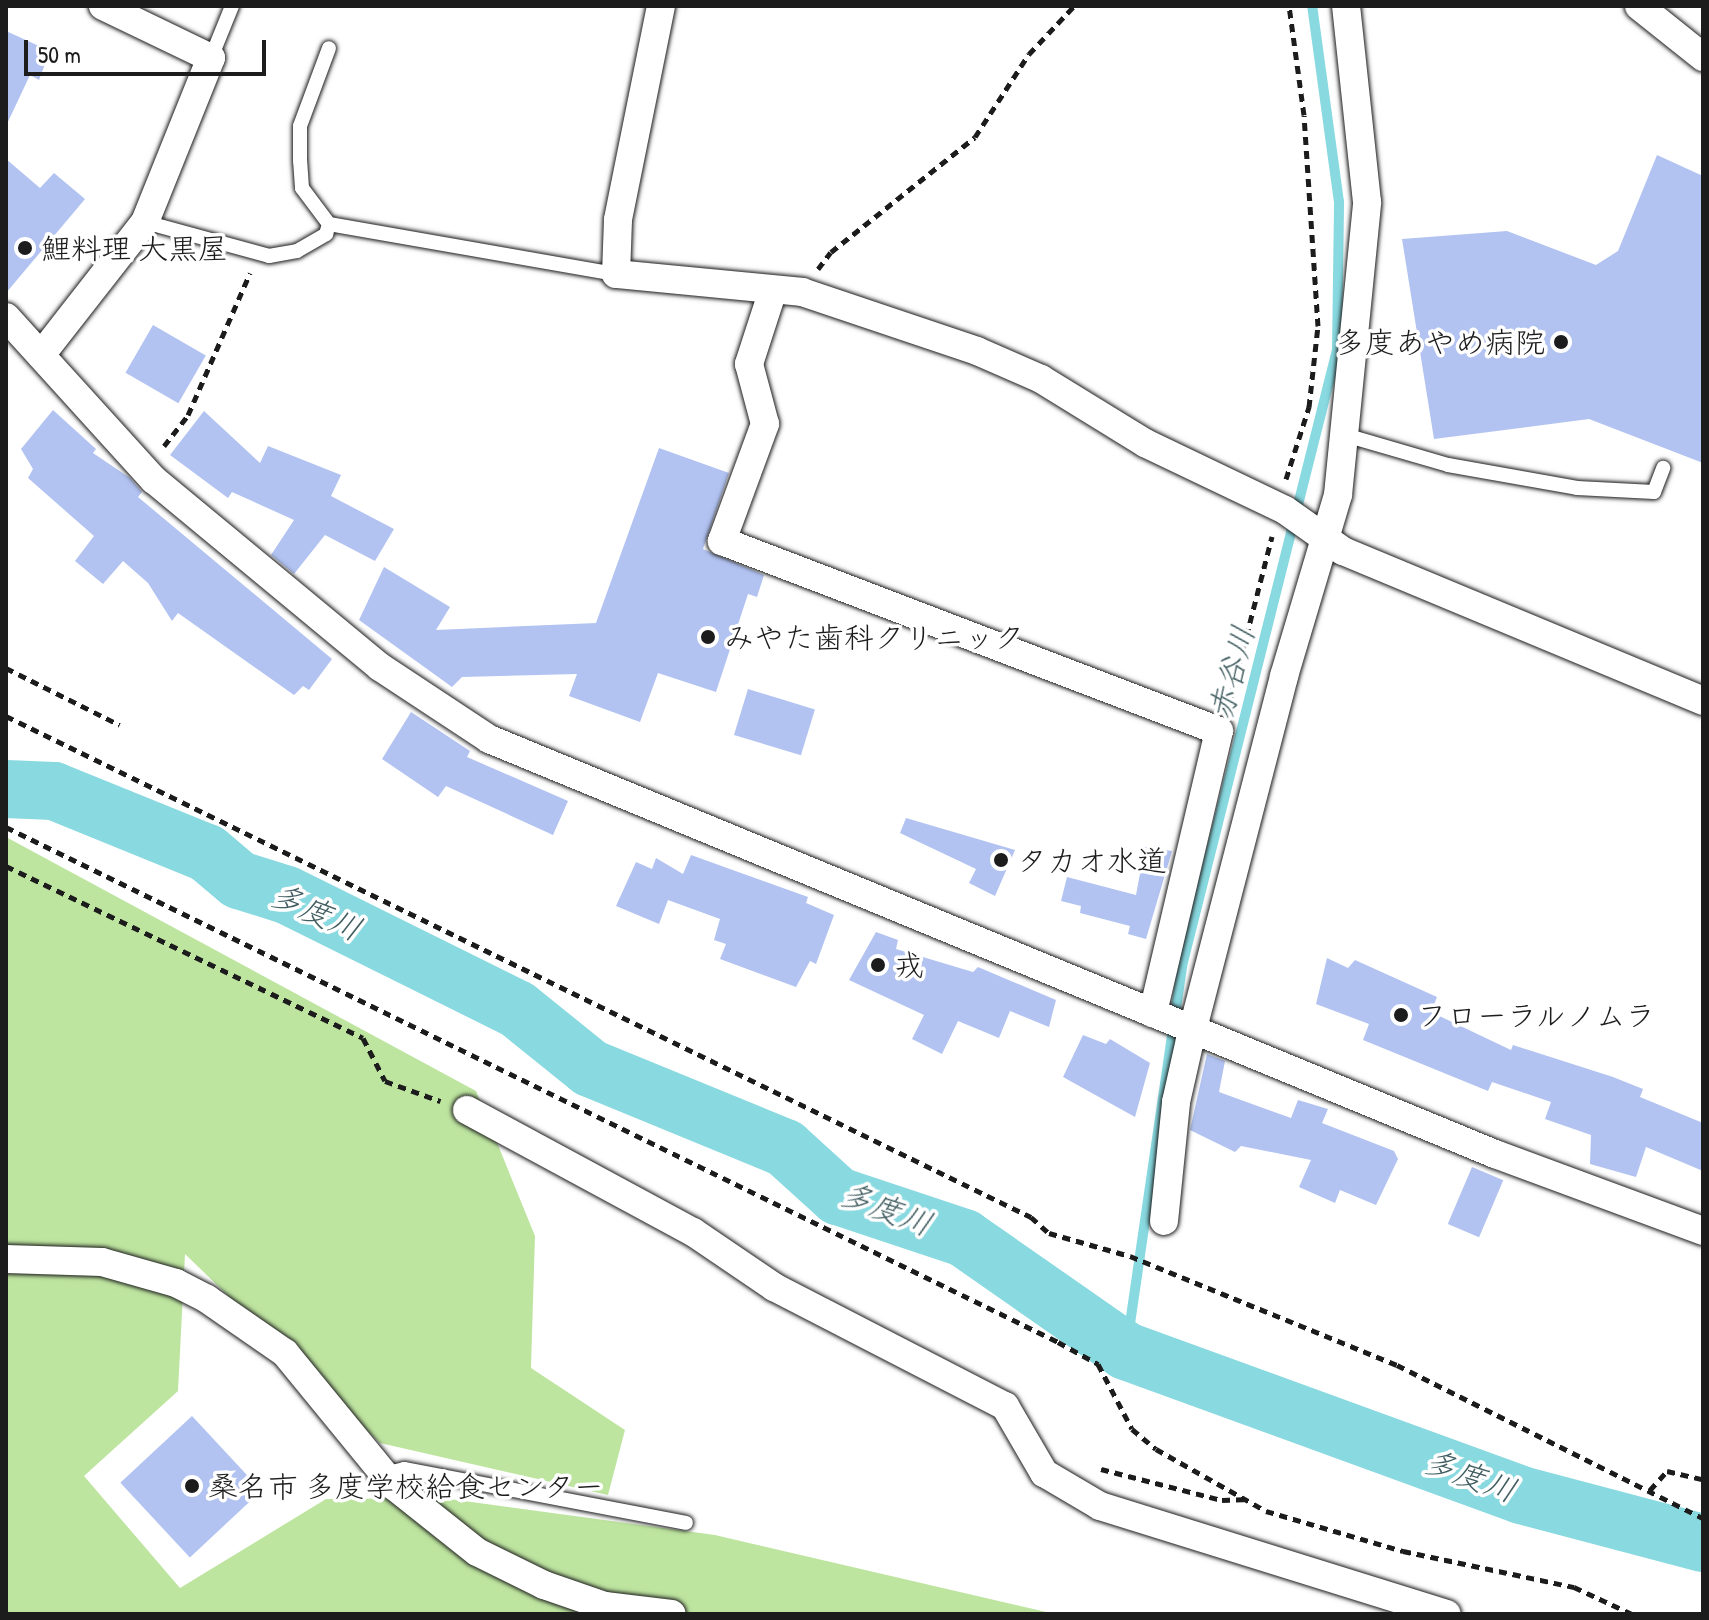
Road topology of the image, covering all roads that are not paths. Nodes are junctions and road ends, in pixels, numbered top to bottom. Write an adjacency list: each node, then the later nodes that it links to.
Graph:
1 (103, 6): 8 (street)
2 (232, 6): 8 (lane)
3 (661, 6): 11 (street)
4 (1346, 6): 15 (street)
5 (1639, 6): 7 (street)
6 (329, 48): 10 (lane)
7 (1703, 57)
8 (211, 58): 9 (street)
9 (145, 222): 10 (lane); 14 (street)
10 (329, 224): 11 (lane)
11 (616, 274): 12 (street)
12 (773, 290): 17 (street); 19 (street)
13 (6, 317): 14 (street)
14 (41, 355): 19 (street)
15 (1345, 435): 16 (lane); 17 (street)
16 (1663, 468)
17 (1322, 534): 18 (street); 20 (street)
18 (1703, 701)
19 (1153, 1013): 20 (street)
20 (1196, 1030): 22 (street); 23 (street)
21 (467, 1110): 28 (street)
22 (1164, 1221)
23 (1703, 1231)
24 (6, 1259): 25 (street)
25 (384, 1474): 26 (lane); 27 (street)
26 (686, 1523)
27 (672, 1614)
28 (1447, 1614)

